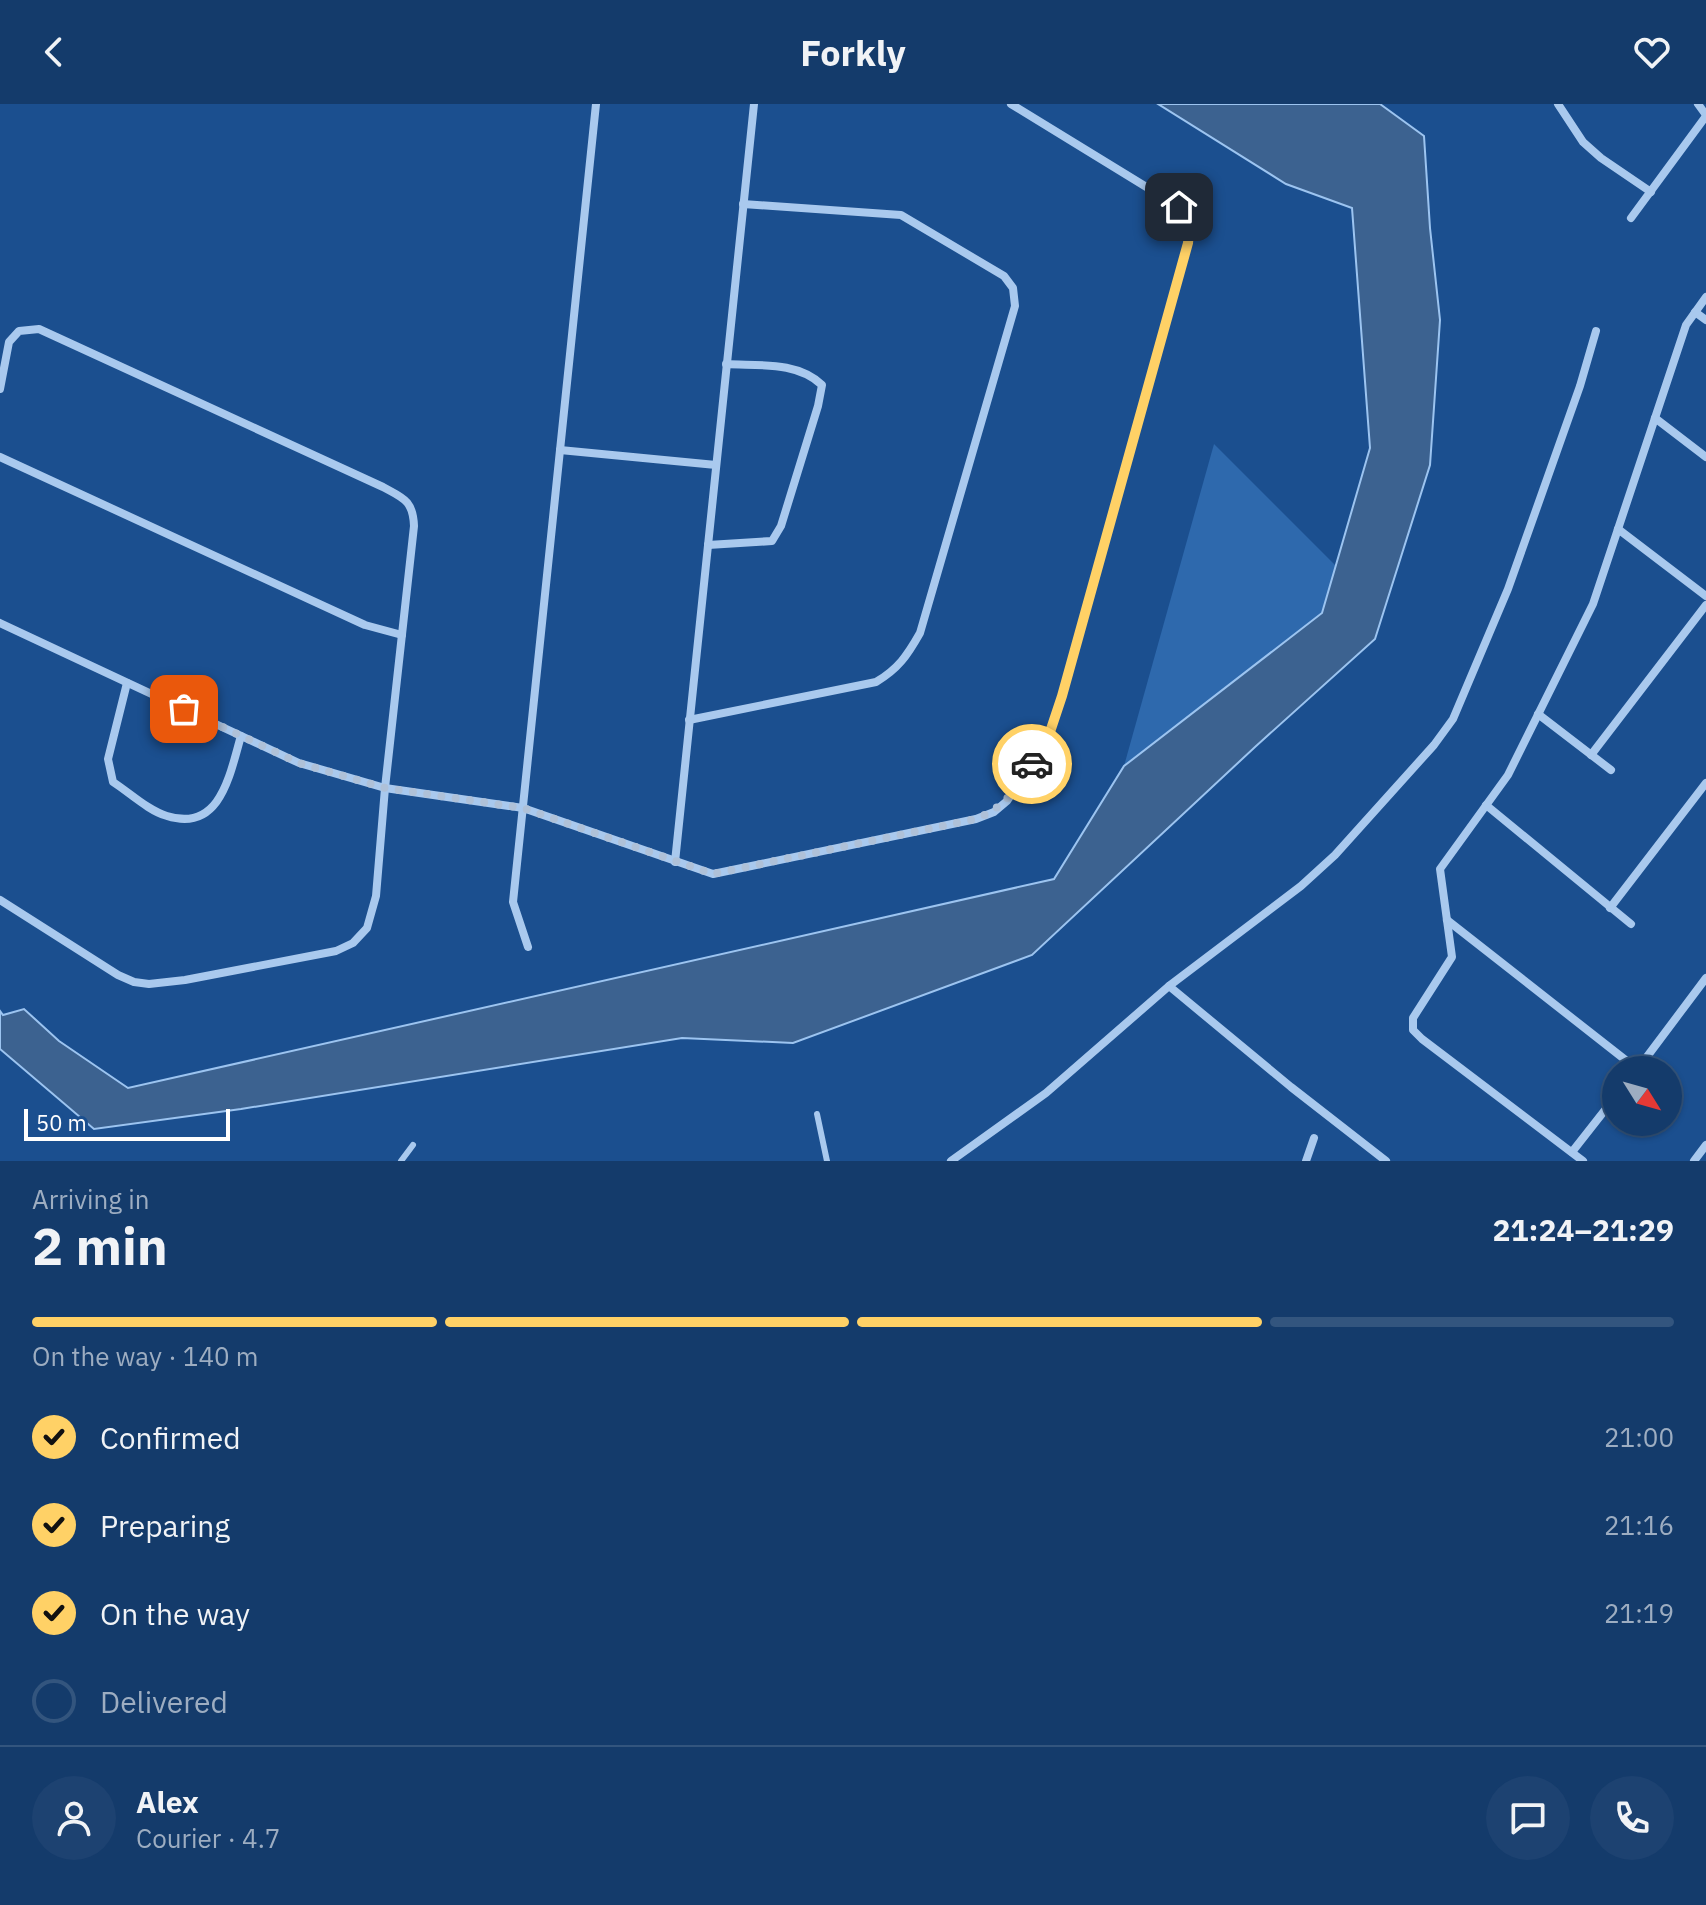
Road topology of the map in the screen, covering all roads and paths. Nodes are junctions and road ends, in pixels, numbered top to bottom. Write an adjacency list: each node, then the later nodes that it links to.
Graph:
1 (596, 104): 17 (street)
2 (754, 104): 8 (street)
3 (1011, 104): 37 (street)
4 (1558, 104): 7 (street)
5 (1698, 104): 6 (street)
6 (1706, 116): 7 (street)
7 (1651, 192): 9 (street)
8 (743, 204): 14 (street); 29 (street)
9 (1631, 218)
10 (1706, 297): 11 (street)
11 (1695, 312): 12 (street); 16 (street)
12 (1706, 320)
13 (1596, 331): 44 (street)
14 (726, 364): 20 (street); 22 (street)
15 (0, 389): 26 (street)
16 (1655, 418): 19 (street); 21 (street)
17 (560, 450): 20 (street); 36 (street)
18 (0, 457): 26 (street)
19 (1706, 457)
20 (716, 465): 22 (street)
21 (1618, 529): 23 (street); 28 (street)
22 (708, 545): 29 (street)
23 (1706, 596)
24 (1706, 605): 31 (street)
25 (0, 623): 27 (street)
26 (402, 635): 34 (street)
27 (127, 683): 30 (street); 30 (street)
28 (1538, 714): 31 (street); 35 (street)
29 (689, 720): 37 (street)
30 (241, 736): 34 (street)
31 (1591, 755): 32 (street)
32 (1611, 770)
33 (1706, 783): 39 (street)
34 (385, 788): 36 (street); 38 (street)
35 (1486, 805): 39 (street); 40 (street)
36 (523, 808): 37 (street); 42 (street)
37 (675, 862)
38 (0, 900)
39 (1610, 908): 41 (street)
40 (1447, 920): 45 (street); 52 (street)
41 (1631, 924)
42 (528, 947)
43 (1706, 978): 46 (street)
44 (1169, 986): 55 (street); 57 (street)
45 (1619, 1056)
46 (1648, 1056)
47 (817, 1114): 54 (lane)
48 (1602, 1114): 52 (street)
49 (1314, 1138): 56 (street)
50 (413, 1145): 53 (lane)
51 (1706, 1145): 59 (street)
52 (1572, 1152): 58 (street)
53 (401, 1161)
54 (827, 1161)
55 (951, 1161)
56 (1306, 1161)
57 (1386, 1161)
58 (1583, 1161)
59 (1694, 1161)

